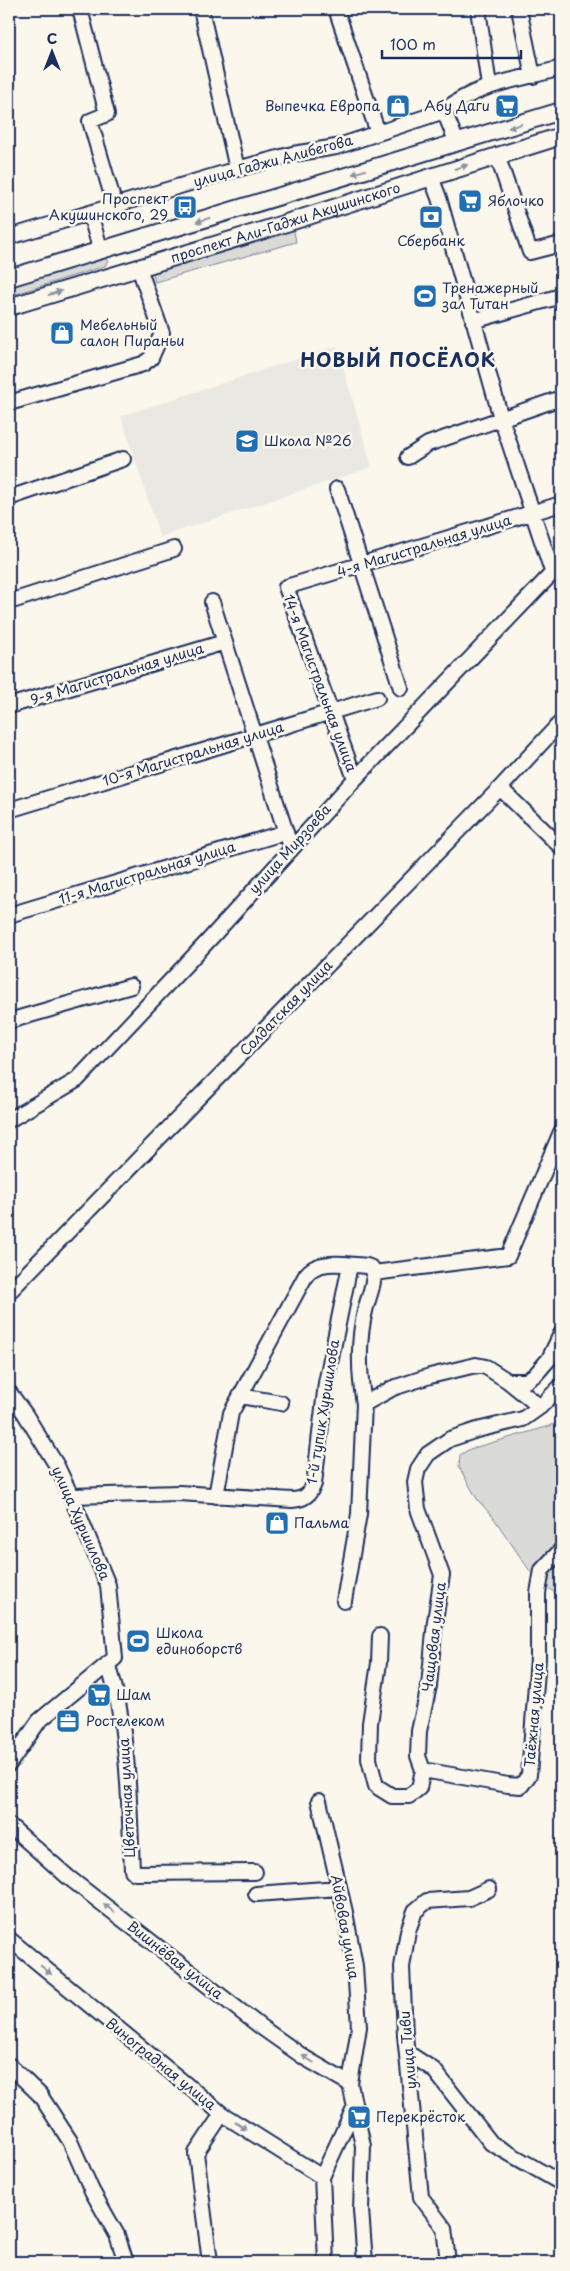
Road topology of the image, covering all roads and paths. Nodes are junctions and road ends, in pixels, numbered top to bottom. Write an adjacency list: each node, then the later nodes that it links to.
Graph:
1 (80, 9): 19 (street)
2 (201, 9): 15 (street)
3 (336, 9): 11 (street)
4 (478, 9): 8 (street)
5 (519, 9): 7 (street)
6 (561, 68): 7 (street, улица Гаджи Алибегова)
7 (533, 76): 8 (street, улица Гаджи Алибегова)
8 (489, 86): 9 (street, улица Гаджи Алибегова)
9 (444, 111): 11 (street, улица Гаджи Алибегова); 13 (street)
10 (561, 112): 13 (main road, проспект Али-Гаджи Акушинского, one-way to 13)
11 (378, 133): 15 (street, улица Гаджи Алибегова)
12 (561, 136): 14 (main road, проспект Али-Гаджи Акушинского)
13 (457, 143): 17 (main road, проспект Али-Гаджи Акушинского, one-way to 17)
14 (497, 155): 16 (main road, проспект Али-Гаджи Акушинского, one-way to 14); 22 (street)
15 (237, 169): 19 (street, улица Гаджи Алибегова)
16 (431, 177): 18 (main road, проспект Али-Гаджи Акушинского); 29 (street)
17 (333, 180): 18 (main road); 23 (main road, проспект Али-Гаджи Акушинского, one-way to 23)
18 (343, 205): 24 (main road, проспект Али-Гаджи Акушинского)
19 (115, 206): 20 (street, улица Гаджи Алибегова)
20 (90, 214): 21 (street, улица Гаджи Алибегова); 23 (street)
21 (9, 237)
22 (561, 244)
23 (101, 251): 25 (main road); 26 (main road, проспект Али-Гаджи Акушинского)
24 (138, 268): 25 (main road, проспект Али-Гаджи Акушинского); 31 (street)
25 (109, 277): 28 (main road, проспект Али-Гаджи Акушинского, one-way to 25)
26 (9, 278)
27 (561, 296): 29 (street)
28 (9, 307)
29 (473, 321): 32 (street)
30 (561, 398): 32 (street)
31 (9, 403)
32 (502, 418): 33 (street); 38 (street)
33 (408, 457)
34 (123, 459): 36 (street)
35 (337, 489): 40 (street)
36 (9, 498)
37 (561, 504): 38 (street, 4-я Магистральная улица)
38 (531, 514): 40 (street, 4-я Магистральная улица); 41 (street)
39 (174, 548): 43 (street)
40 (361, 565): 42 (street, 4-я Магистральная улица); 46 (street)
41 (557, 569): 52 (street, улица Мирзоева)
42 (286, 587): 49 (street, 14-я Магистральная улица)
43 (9, 602)
44 (212, 602): 45 (street)
45 (225, 642): 48 (street, 9-я Магистральная улица); 51 (street)
46 (401, 688)
47 (378, 698): 49 (street, 10-я Магистральная улица)
48 (9, 706)
49 (331, 713): 51 (street, 10-я Магистральная улица); 52 (street, 14-я Магистральная улица)
50 (561, 722): 53 (street, Солдатская улица)
51 (255, 736): 54 (street, 10-я Магистральная улица); 55 (street)
52 (355, 779): 56 (street, улица Мирзоева)
53 (500, 788): 57 (street); 65 (street, Солдатская улица)
54 (9, 810)
55 (286, 832): 56 (street); 58 (street, 11-я Магистральная улица)
56 (291, 848): 61 (street, улица Мирзоева)
57 (561, 848)
58 (9, 915)
59 (131, 986): 60 (street)
60 (9, 1021)
61 (9, 1120)
62 (561, 1132): 64 (street)
63 (350, 1265): 64 (street); 70 (street); 75 (street, 1-й тупик Хуршилова)
64 (374, 1273): 72 (street, 1-й тупик Хуршилова)
65 (9, 1292)
66 (561, 1334): 67 (street)
67 (508, 1381): 72 (street); 73 (street)
68 (561, 1388): 73 (street, Чащовая улица)
69 (9, 1392): 74 (street, улица Хуршилова)
70 (240, 1396): 71 (street); 75 (street)
71 (281, 1403)
72 (364, 1404): 77 (street, 1-й тупик Хуршилова)
73 (540, 1407): 81 (street, Чащовая улица)
74 (72, 1496): 75 (street, 1-й тупик Хуршилова); 79 (street, улица Хуршилова)
75 (216, 1496)
76 (561, 1550): 81 (street, Таёжная улица)
77 (344, 1601)
78 (380, 1636): 81 (street)
79 (108, 1664): 80 (street); 84 (street, Цветочная улица)
80 (9, 1764)
81 (423, 1770)
82 (319, 1801): 85 (street, Айвовая улица)
83 (9, 1825): 91 (street, Вишнёвая улица, one-way to 83)
84 (255, 1872)
85 (339, 1888): 87 (street); 91 (street, Айвовая улица)
86 (489, 1889): 89 (street, улица Тиви)
87 (256, 1894)
88 (9, 1939): 93 (street, Виноградная улица, one-way to 93)
89 (408, 2053): 95 (street); 100 (street, улица Тиви)
90 (9, 2065): 96 (street)
91 (350, 2084): 92 (street, Айвовая улица)
92 (354, 2108): 94 (street); 99 (street, Айвовая улица)
93 (222, 2114): 94 (street, Виноградная улица, one-way to 94); 97 (street)
94 (322, 2177): 98 (street)
95 (561, 2183)
96 (126, 2262)
97 (210, 2262)
98 (326, 2262)
99 (365, 2262)
100 (448, 2262)

